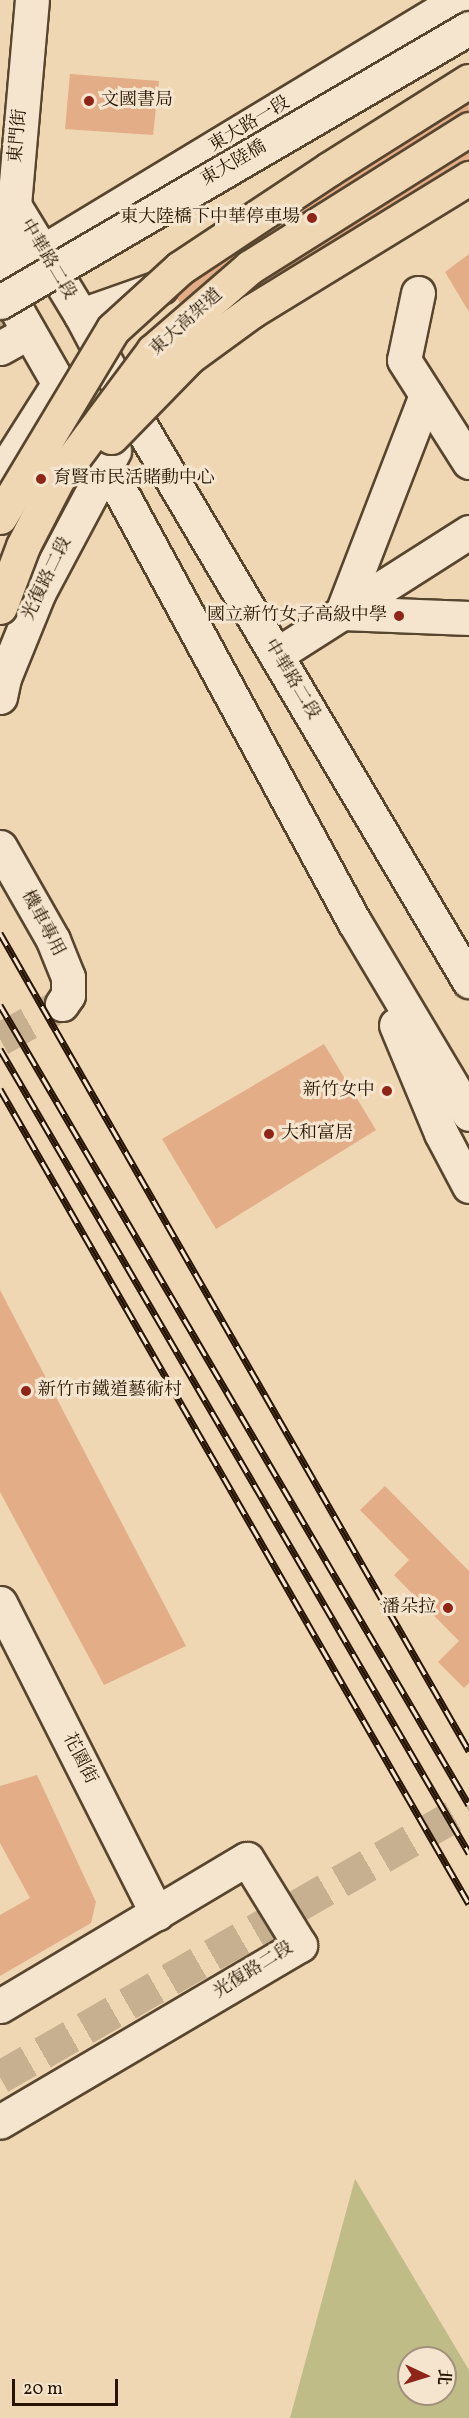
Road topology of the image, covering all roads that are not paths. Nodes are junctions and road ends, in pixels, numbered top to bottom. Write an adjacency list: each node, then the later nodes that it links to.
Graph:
1 (32, 0): 4 (street, 東門街)
2 (458, 0): 10 (street, 東大路一段)
3 (469, 28): 15 (street, 東大陸橋, bridge)
4 (14, 48): 9 (street, 東門街)
5 (469, 81): 23 (main road, bridge)
6 (469, 129): 25 (main road, 東大高架道, bridge)
7 (469, 178): 28 (main road, bridge)
8 (469, 195): 19 (street)
9 (7, 202): 10 (street, 中華路二段); 11 (street, 東門街)
10 (42, 250): 12 (street, 東大路一段); 14 (street, 中華路二段); 15 (street)
11 (0, 270)
12 (0, 279): 15 (street)
13 (418, 293): 18 (street)
14 (81, 315): 19 (street, 中華路二段); 19 (street)
15 (16, 317): 16 (street); 17 (street)
16 (0, 348)
17 (59, 383): 21 (street); 22 (street)
18 (426, 395): 20 (street); 26 (street)
19 (134, 415): 21 (street); 29 (street, 中華路二段)
20 (469, 462)
21 (106, 465): 30 (street, 光復路二段); 32 (street)
22 (0, 476)
23 (0, 517)
24 (469, 532): 26 (street)
25 (0, 607)
26 (342, 613): 27 (street); 29 (street)
27 (469, 618)
28 (0, 627)
29 (276, 655): 33 (street, 中華路二段)
30 (0, 697)
31 (0, 847): 34 (street, 機車專用)
32 (355, 923): 35 (street); 36 (street)
33 (469, 981)
34 (62, 1004)
35 (469, 1114)
36 (469, 1186)
37 (0, 1603): 38 (street, 花園街)
38 (157, 1914): 39 (street, 光復路二段); 40 (street, 光復路二段)
39 (0, 2006)
40 (0, 2122)

